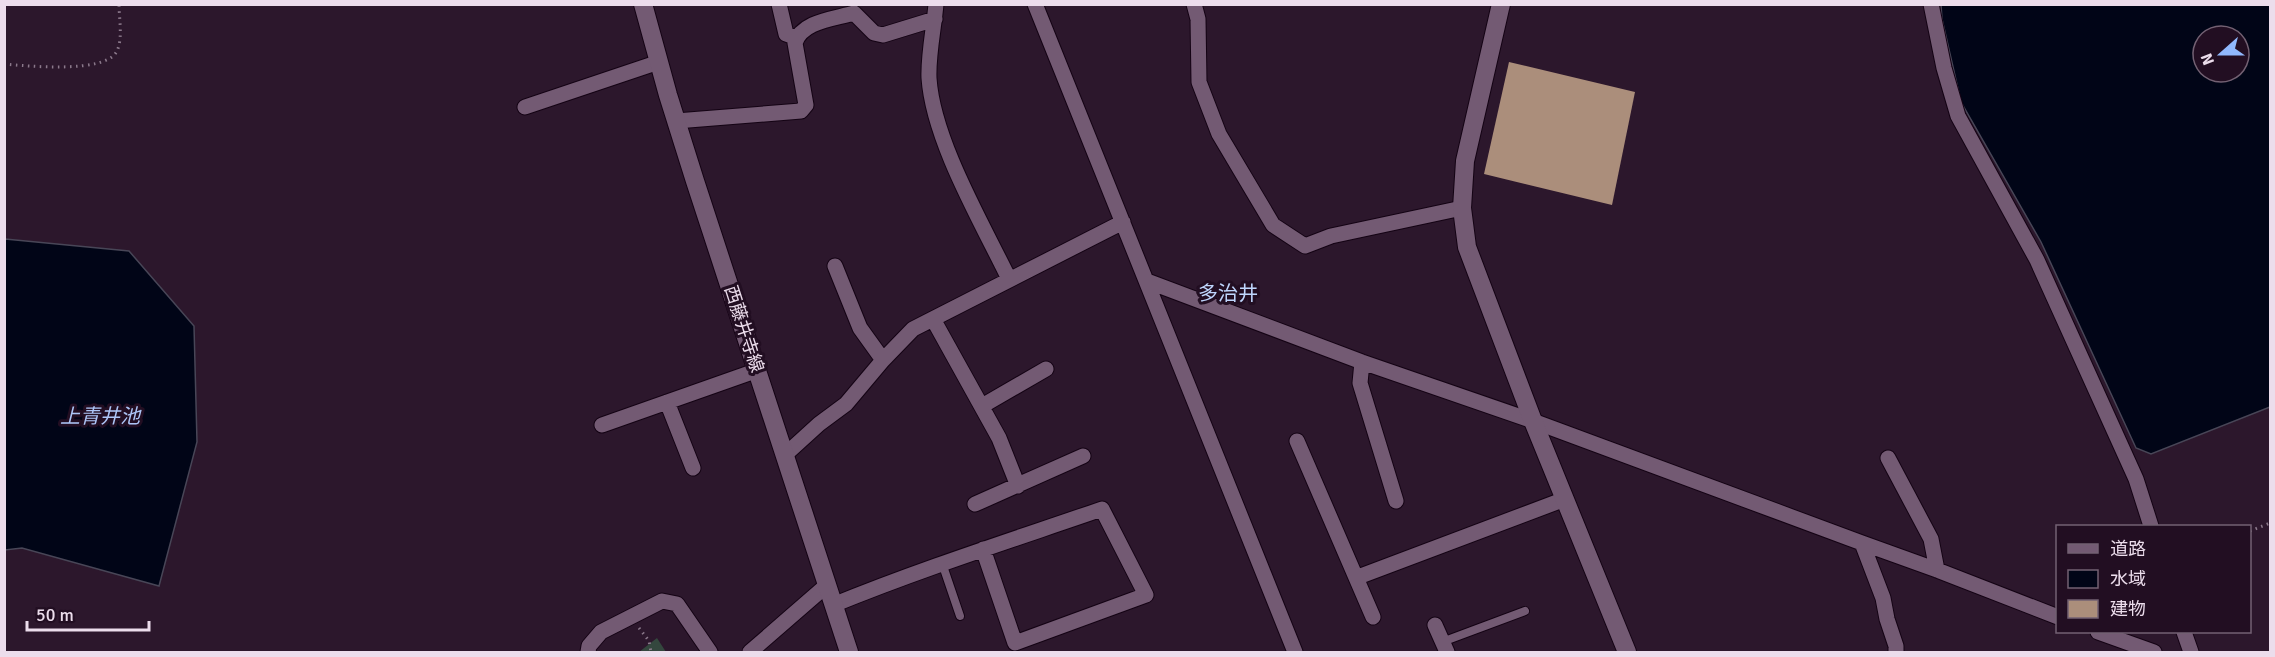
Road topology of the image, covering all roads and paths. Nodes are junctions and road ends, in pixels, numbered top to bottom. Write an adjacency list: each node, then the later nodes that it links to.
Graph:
1 (118, 4): 11 (path)
2 (643, 4): 10 (main road, 西藤井寺線)
3 (779, 4): 9 (street)
4 (1035, 4): 15 (street)
5 (1194, 4): 14 (street)
6 (1501, 4): 14 (main road)
7 (1931, 4): 38 (street)
8 (936, 12): 9 (street); 17 (street)
9 (797, 38): 13 (street)
10 (659, 62): 12 (street); 13 (main road, 西藤井寺線)
11 (4, 64)
12 (525, 107)
13 (676, 121): 23 (main road, 西藤井寺線)
14 (1462, 208): 26 (main road)
15 (1123, 222): 17 (street); 18 (street)
16 (835, 266): 20 (street)
17 (1009, 279): 19 (street)
18 (1147, 281): 21 (street); 61 (street)
19 (933, 319): 20 (street); 25 (street)
20 (883, 360): 29 (street)
21 (1362, 362): 26 (street); 35 (street)
22 (1046, 369): 25 (street)
23 (758, 370): 24 (street); 29 (main road, 西藤井寺線)
24 (667, 402): 27 (street); 32 (street)
25 (982, 406): 33 (street)
26 (1533, 421): 34 (main road); 40 (street)
27 (602, 425)
28 (1297, 441): 44 (street)
29 (786, 454): 45 (main road, 西藤井寺線)
30 (1083, 456): 33 (street)
31 (1888, 458): 43 (street)
32 (693, 468)
33 (1018, 486): 36 (street)
34 (1565, 499): 44 (street); 62 (main road)
35 (1396, 501)
36 (975, 504)
37 (2271, 523): 39 (path)
38 (2151, 525)
39 (2251, 531)
40 (1862, 543): 43 (street); 63 (street)
41 (984, 549): 41 (street); 42 (street)
42 (942, 563): 46 (street); 48 (lane)
43 (1937, 570): 49 (street)
44 (1358, 578): 51 (street)
45 (827, 585): 46 (main road, 西藤井寺線); 59 (street)
46 (833, 605): 60 (main road, 西藤井寺線)
47 (1525, 611): 55 (lane)
48 (960, 615)
49 (2056, 615)
50 (631, 616): 56 (street); 57 (path); 58 (street)
51 (1373, 617)
52 (1436, 625): 55 (street)
53 (2101, 633): 64 (street)
54 (2184, 633): 65 (street)
55 (1443, 649)
56 (588, 652)
57 (651, 652)
58 (710, 652)
59 (750, 652)
60 (849, 652)
61 (1295, 652)
62 (1627, 652)
63 (1896, 652)
64 (2154, 652)
65 (2191, 652)

